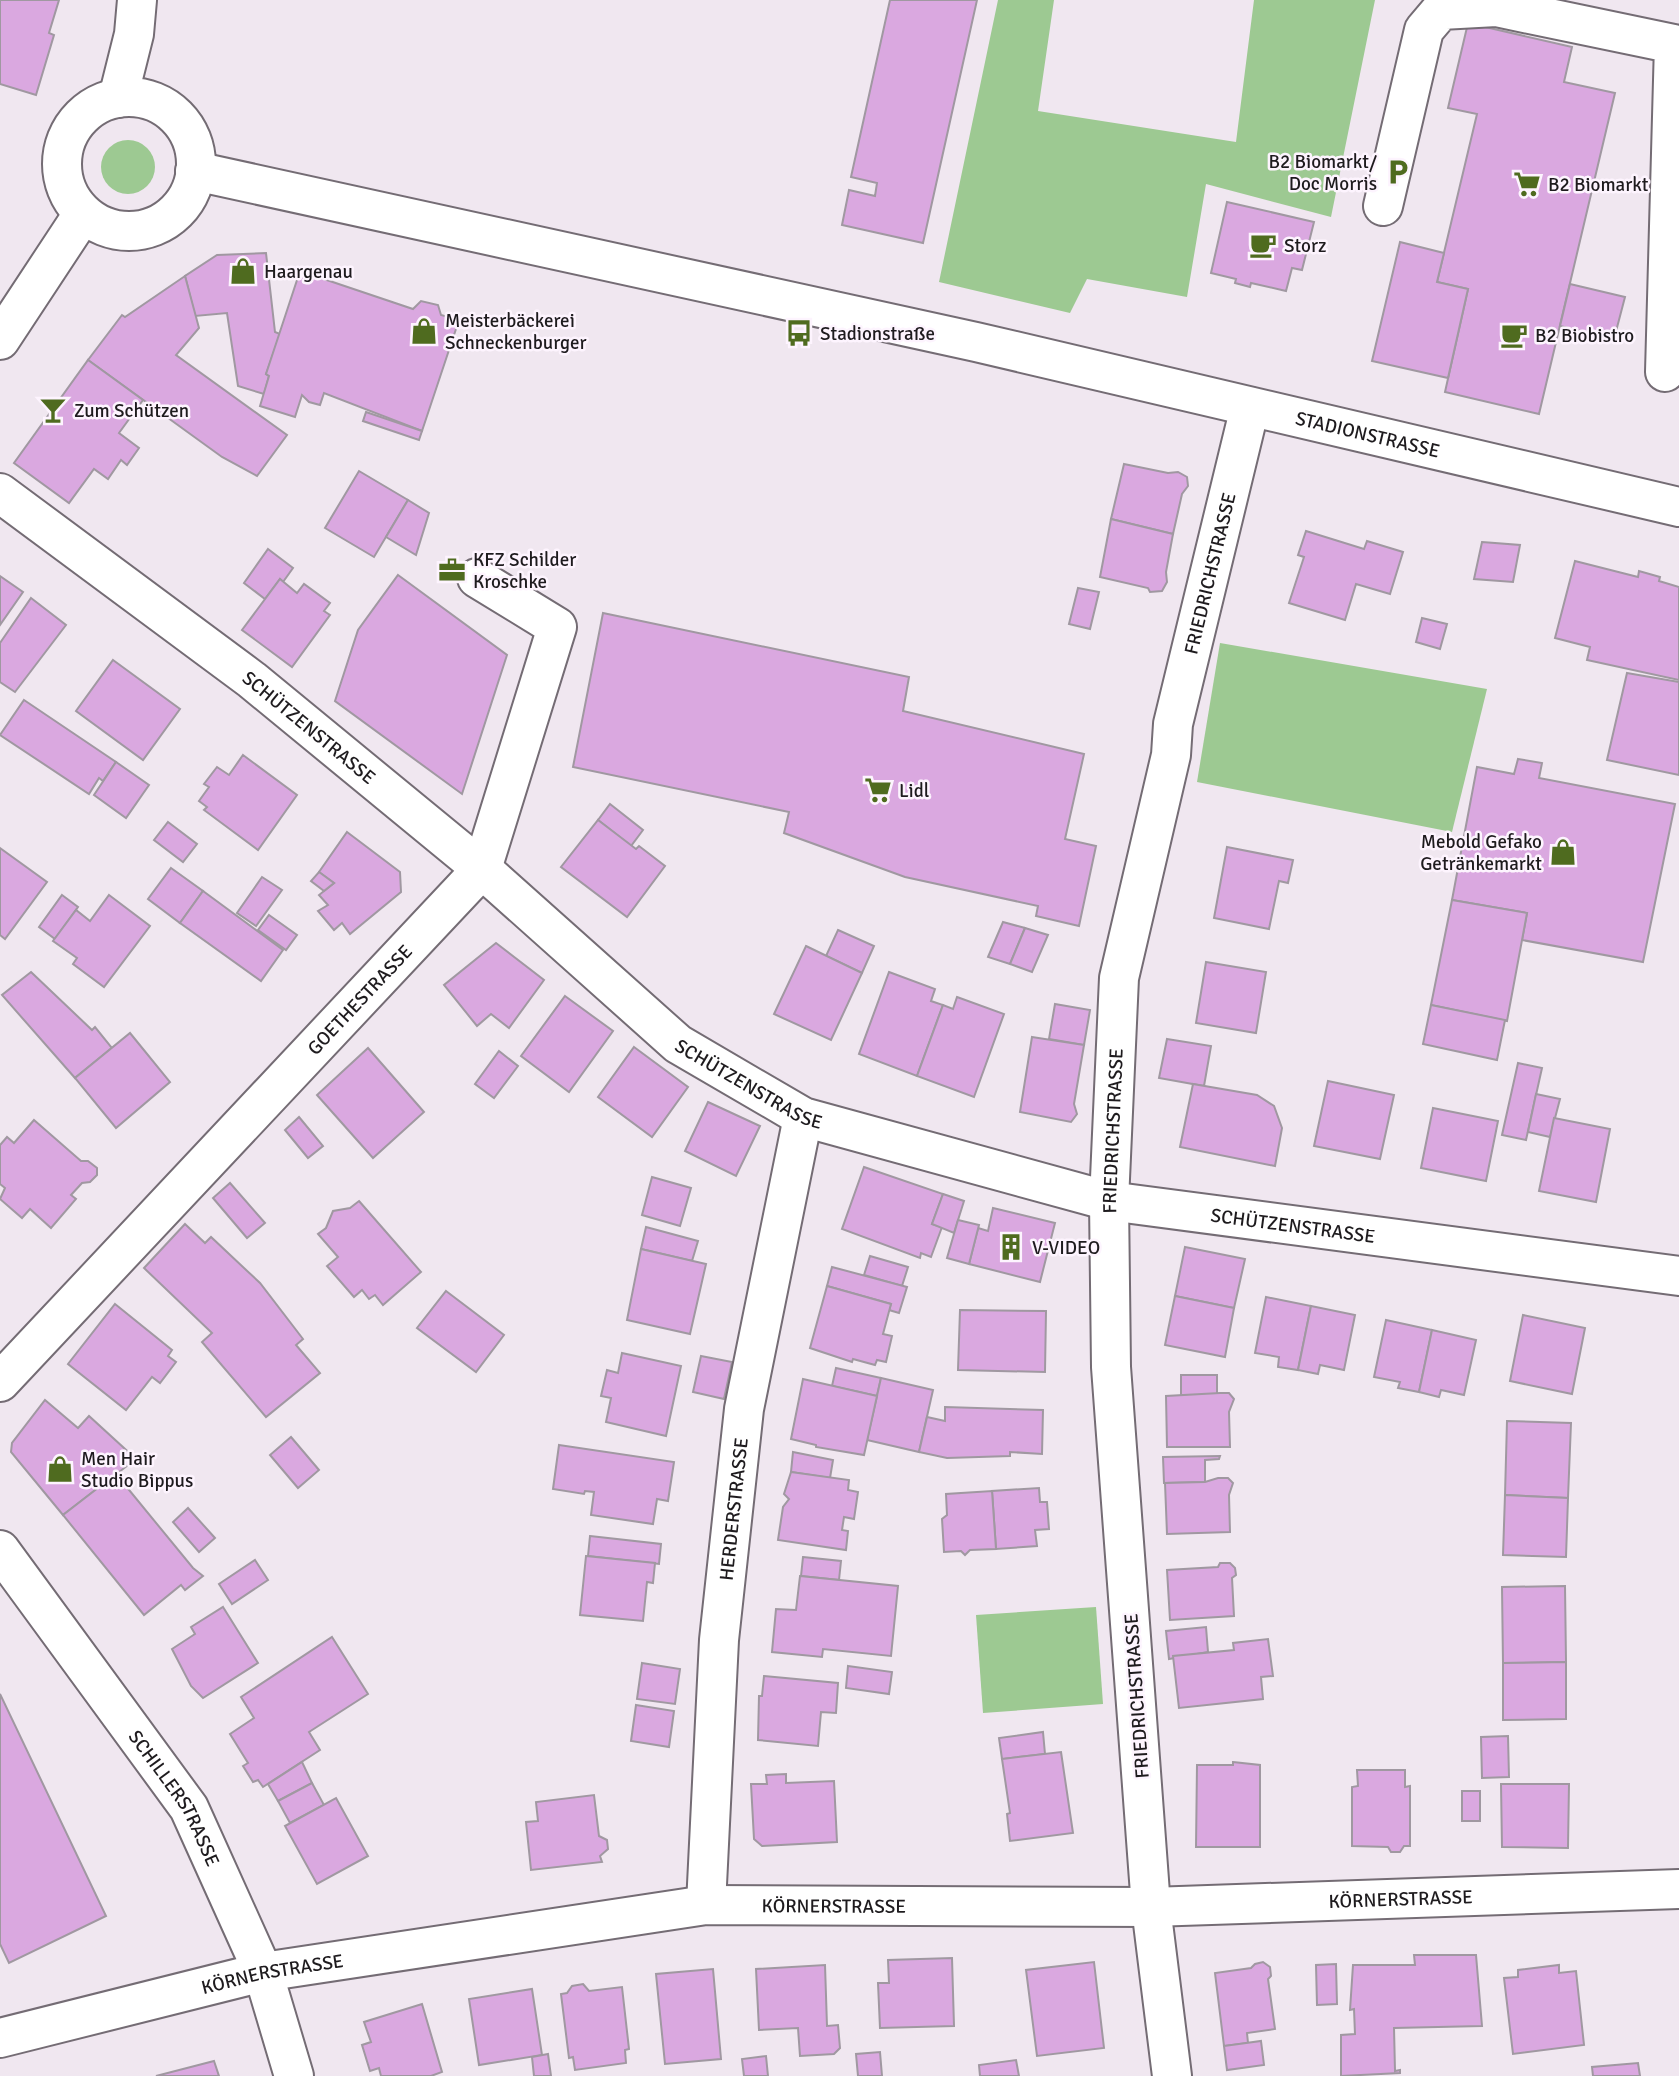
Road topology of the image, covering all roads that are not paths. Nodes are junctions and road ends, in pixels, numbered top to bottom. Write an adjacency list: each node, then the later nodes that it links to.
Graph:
1 (137, 0): 2 (street)
2 (118, 98): 3 (street); 5 (street)
3 (195, 171): 5 (street); 8 (street, STADIONSTRASSE)
4 (1383, 206): 7 (street)
5 (83, 214): 6 (street)
6 (0, 340)
7 (1665, 372)
8 (1251, 408): 10 (street, STADIONSTRASSE); 14 (street, FRIEDRICHSTRASSE)
9 (0, 493): 12 (street, SCHÜTZENSTRASSE)
10 (1679, 507)
11 (477, 578): 12 (street, GOETHESTRASSE)
12 (482, 869): 13 (street, SCHÜTZENSTRASSE); 16 (street, GOETHESTRASSE)
13 (803, 1116): 14 (street, SCHÜTZENSTRASSE); 19 (street, HERDERSTRASSE)
14 (1109, 1201): 15 (street, SCHÜTZENSTRASSE); 20 (street, FRIEDRICHSTRASSE)
15 (1679, 1276)
16 (0, 1382)
17 (0, 1550): 21 (street, SCHILLERSTRASSE)
18 (1679, 1889): 20 (street, KÖRNERSTRASSE)
19 (706, 1905): 20 (street, KÖRNERSTRASSE); 21 (street, KÖRNERSTRASSE)
20 (1151, 1907): 24 (street, FRIEDRICHSTRASSE)
21 (263, 1972): 22 (street, KÖRNERSTRASSE); 23 (street, SCHILLERSTRASSE)
22 (0, 2038)
23 (294, 2076)
24 (1172, 2076)

